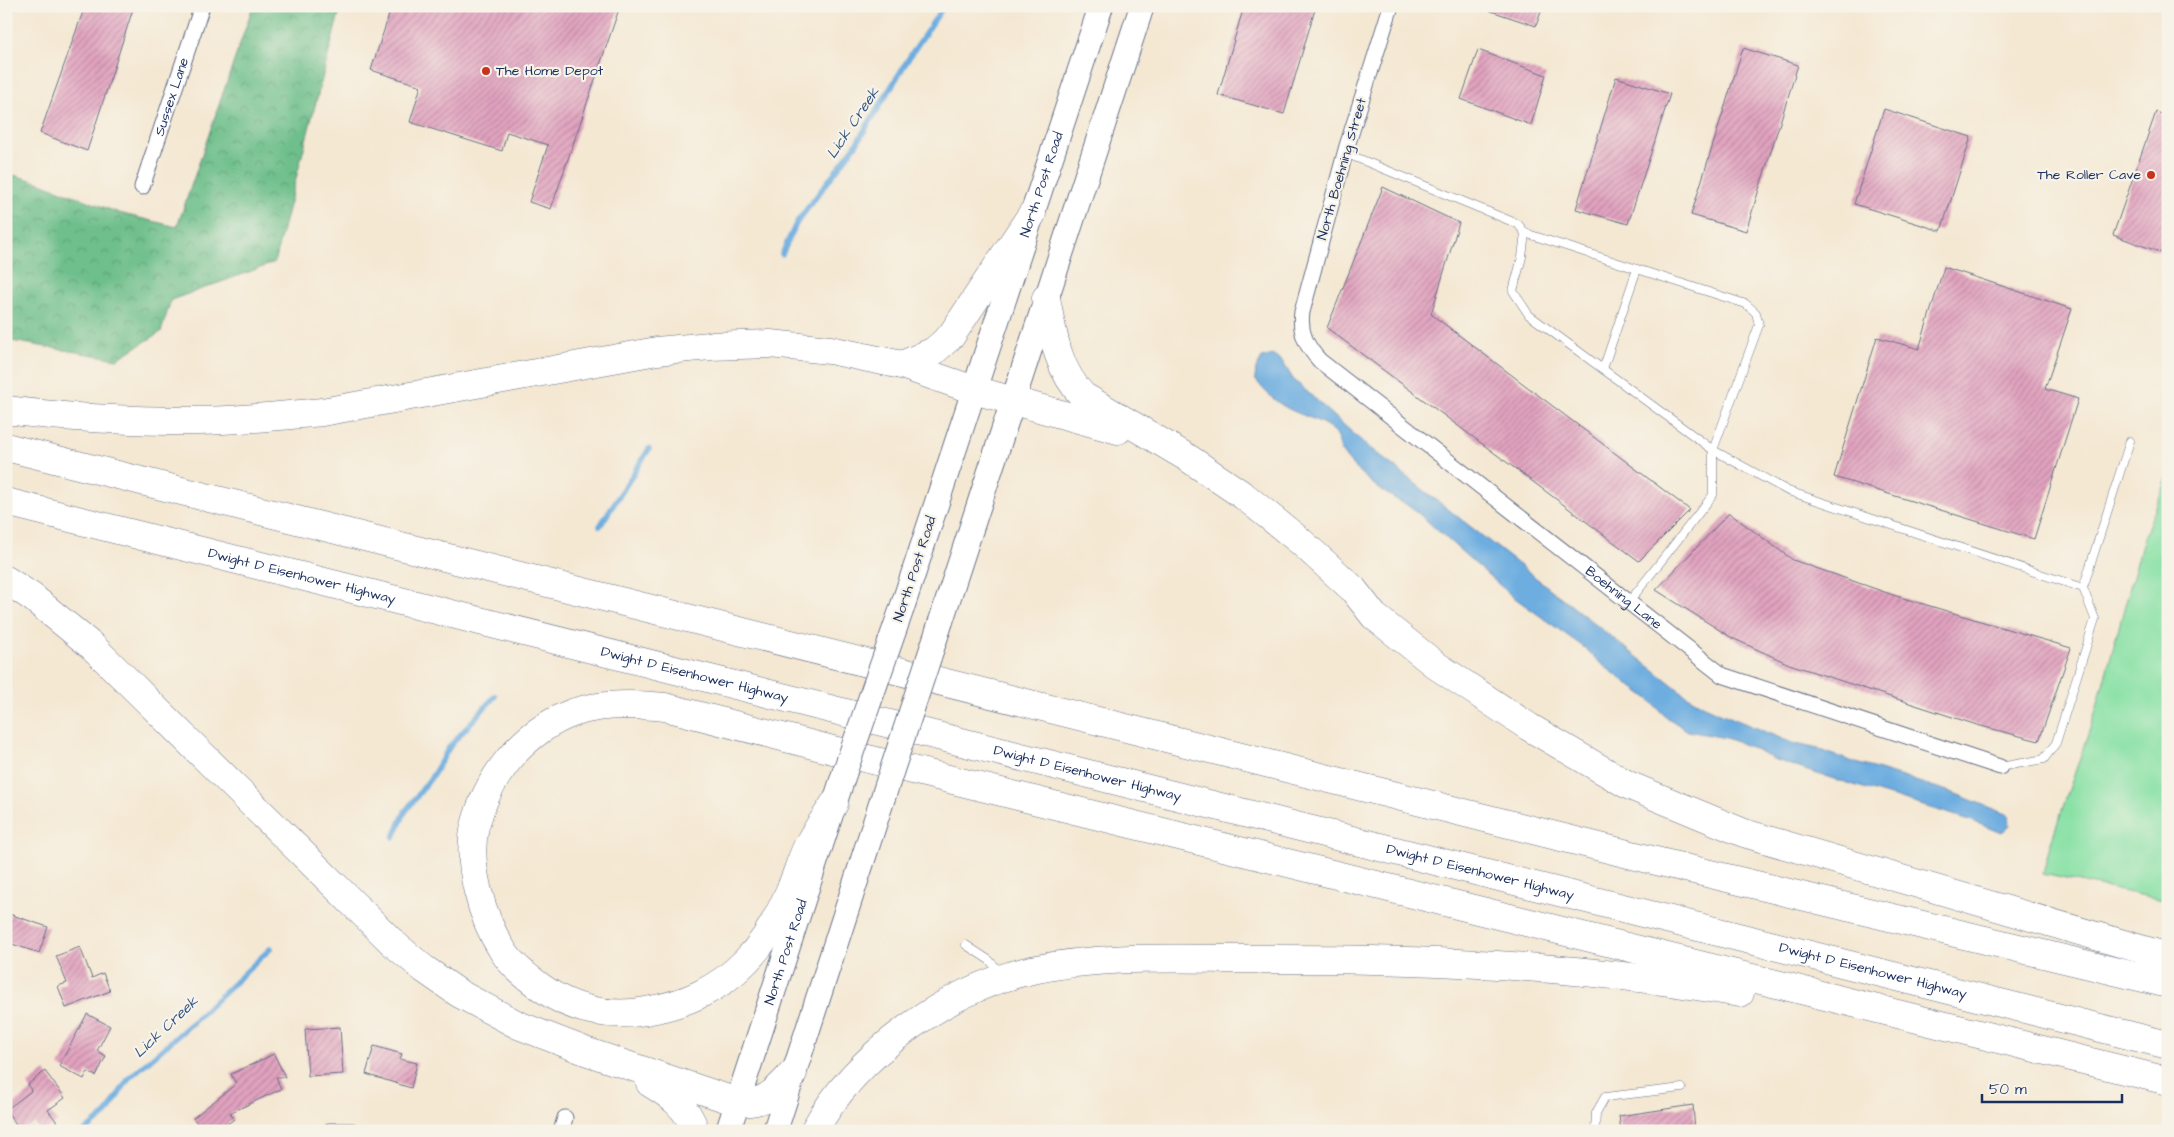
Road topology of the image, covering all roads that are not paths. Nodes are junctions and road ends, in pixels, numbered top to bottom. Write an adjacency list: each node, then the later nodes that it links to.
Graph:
1 (202, 6): 6 (street, Sussex Lane)
2 (1101, 6): 7 (main road, North Post Road)
3 (1142, 6): 10 (main road)
4 (1391, 6): 5 (street, North Boehning Street)
5 (1345, 153): 8 (lane); 11 (street, North Boehning Street)
6 (142, 187)
7 (1032, 214): 12 (highway); 14 (main road, North Post Road)
8 (1525, 233): 9 (lane); 13 (lane)
9 (1637, 269): 13 (lane); 20 (lane)
10 (1046, 298): 15 (main road); 18 (highway)
11 (1302, 333): 24 (street, Boehning Lane)
12 (902, 365): 14 (highway); 16 (highway)
13 (1604, 369): 20 (lane)
14 (974, 390): 15 (highway); 26 (main road, North Post Road, bridge)
15 (1013, 400): 18 (highway); 34 (main road, bridge)
16 (6, 410)
17 (2130, 441): 23 (lane)
18 (1160, 443): 28 (highway)
19 (6, 447): 30 (highway)
20 (1713, 450): 23 (lane); 24 (lane)
21 (6, 502): 31 (highway, Dwight D Eisenhower Highway)
22 (6, 580): 33 (highway)
23 (2083, 588): 25 (lane)
24 (1629, 602): 25 (street, Boehning Lane)
25 (2000, 767)
26 (834, 804): 32 (highway); 37 (main road, North Post Road)
27 (966, 945): 29 (lane)
28 (2168, 957)
29 (1006, 978): 32 (highway); 43 (highway)
30 (2168, 984)
31 (2168, 1045)
32 (2054, 1054): 35 (highway)
33 (612, 1060): 37 (highway); 40 (highway)
34 (793, 1073): 37 (highway); 42 (main road)
35 (2168, 1081)
36 (1682, 1088): 44 (lane)
37 (737, 1102): 41 (main road, North Post Road)
38 (330, 1131): 39 (street)
39 (352, 1131)
40 (695, 1131)
41 (728, 1131)
42 (774, 1131)
43 (814, 1131)
44 (1595, 1131)

